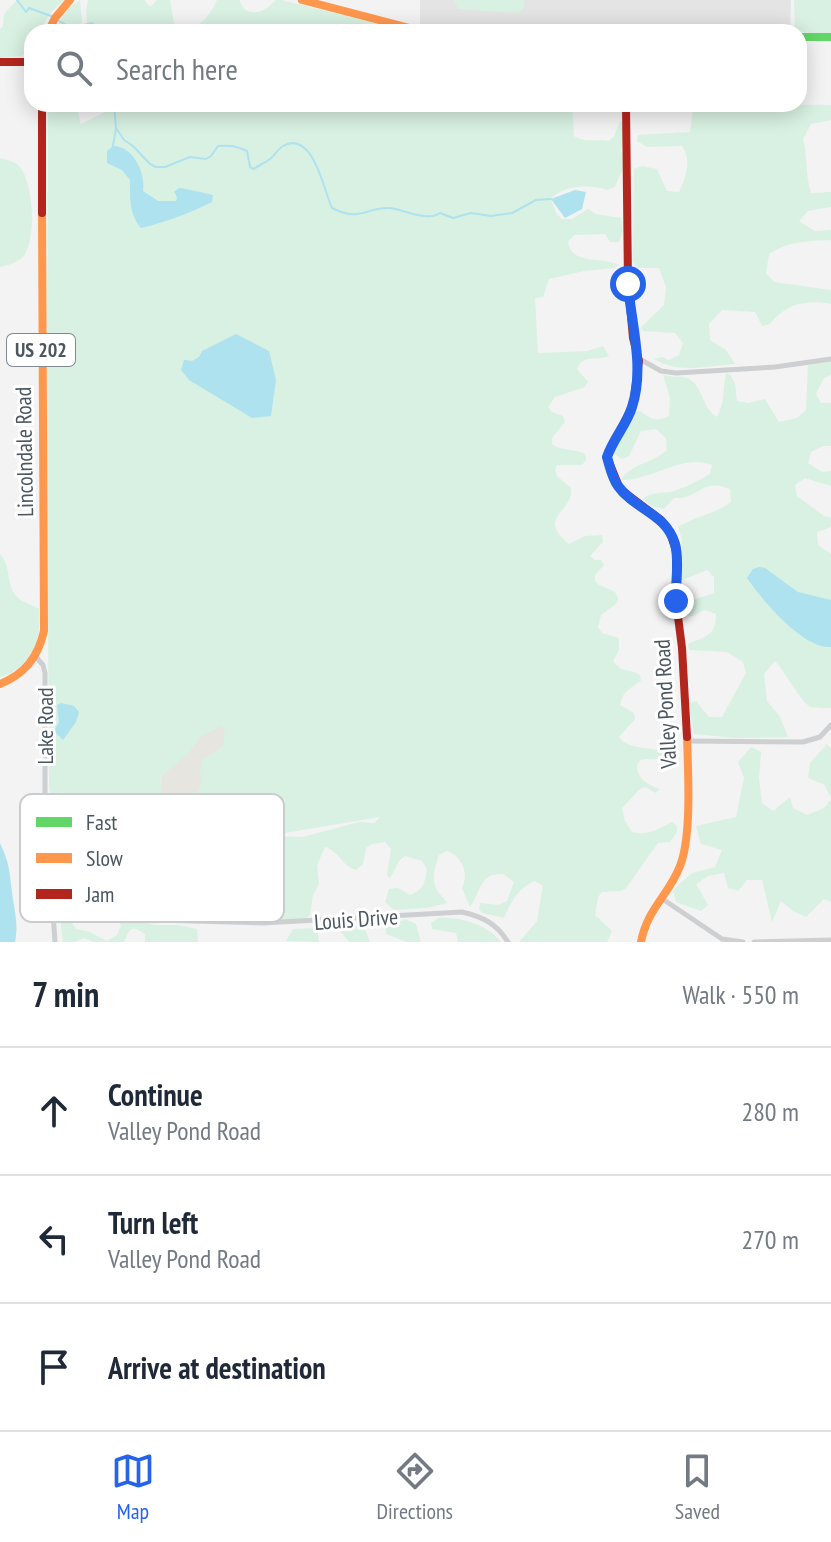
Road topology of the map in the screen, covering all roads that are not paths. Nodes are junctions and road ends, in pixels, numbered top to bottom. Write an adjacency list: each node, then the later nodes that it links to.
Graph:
1 (70, 0): 3 (street)
2 (302, 0): 4 (street)
3 (52, 24)
4 (394, 24)
5 (807, 37): 6 (street)
6 (831, 37)
7 (24, 57): 9 (street)
8 (0, 62): 9 (street)
9 (12, 62): 10 (street)
10 (24, 62)
11 (42, 112): 15 (street, Lincolndale Road / US 202)
12 (626, 112): 13 (street, Valley Pond Road)
13 (638, 358): 14 (street); 18 (street, Valley Pond Road)
14 (831, 359)
15 (36, 657): 16 (street); 19 (street, Lake Road)
16 (0, 684)
17 (831, 725): 18 (street)
18 (687, 741): 20 (street, Valley Pond Road)
19 (45, 794)
20 (660, 898): 28 (street, Valley Pond Road); 29 (street)
21 (284, 921): 27 (street, Louis Drive)
22 (53, 922): 26 (street, Lake Road)
23 (219, 922): 24 (street, Louis Drive)
24 (268, 922)
25 (831, 940): 30 (street)
26 (55, 942)
27 (508, 942)
28 (641, 942)
29 (743, 942)
30 (754, 942)

